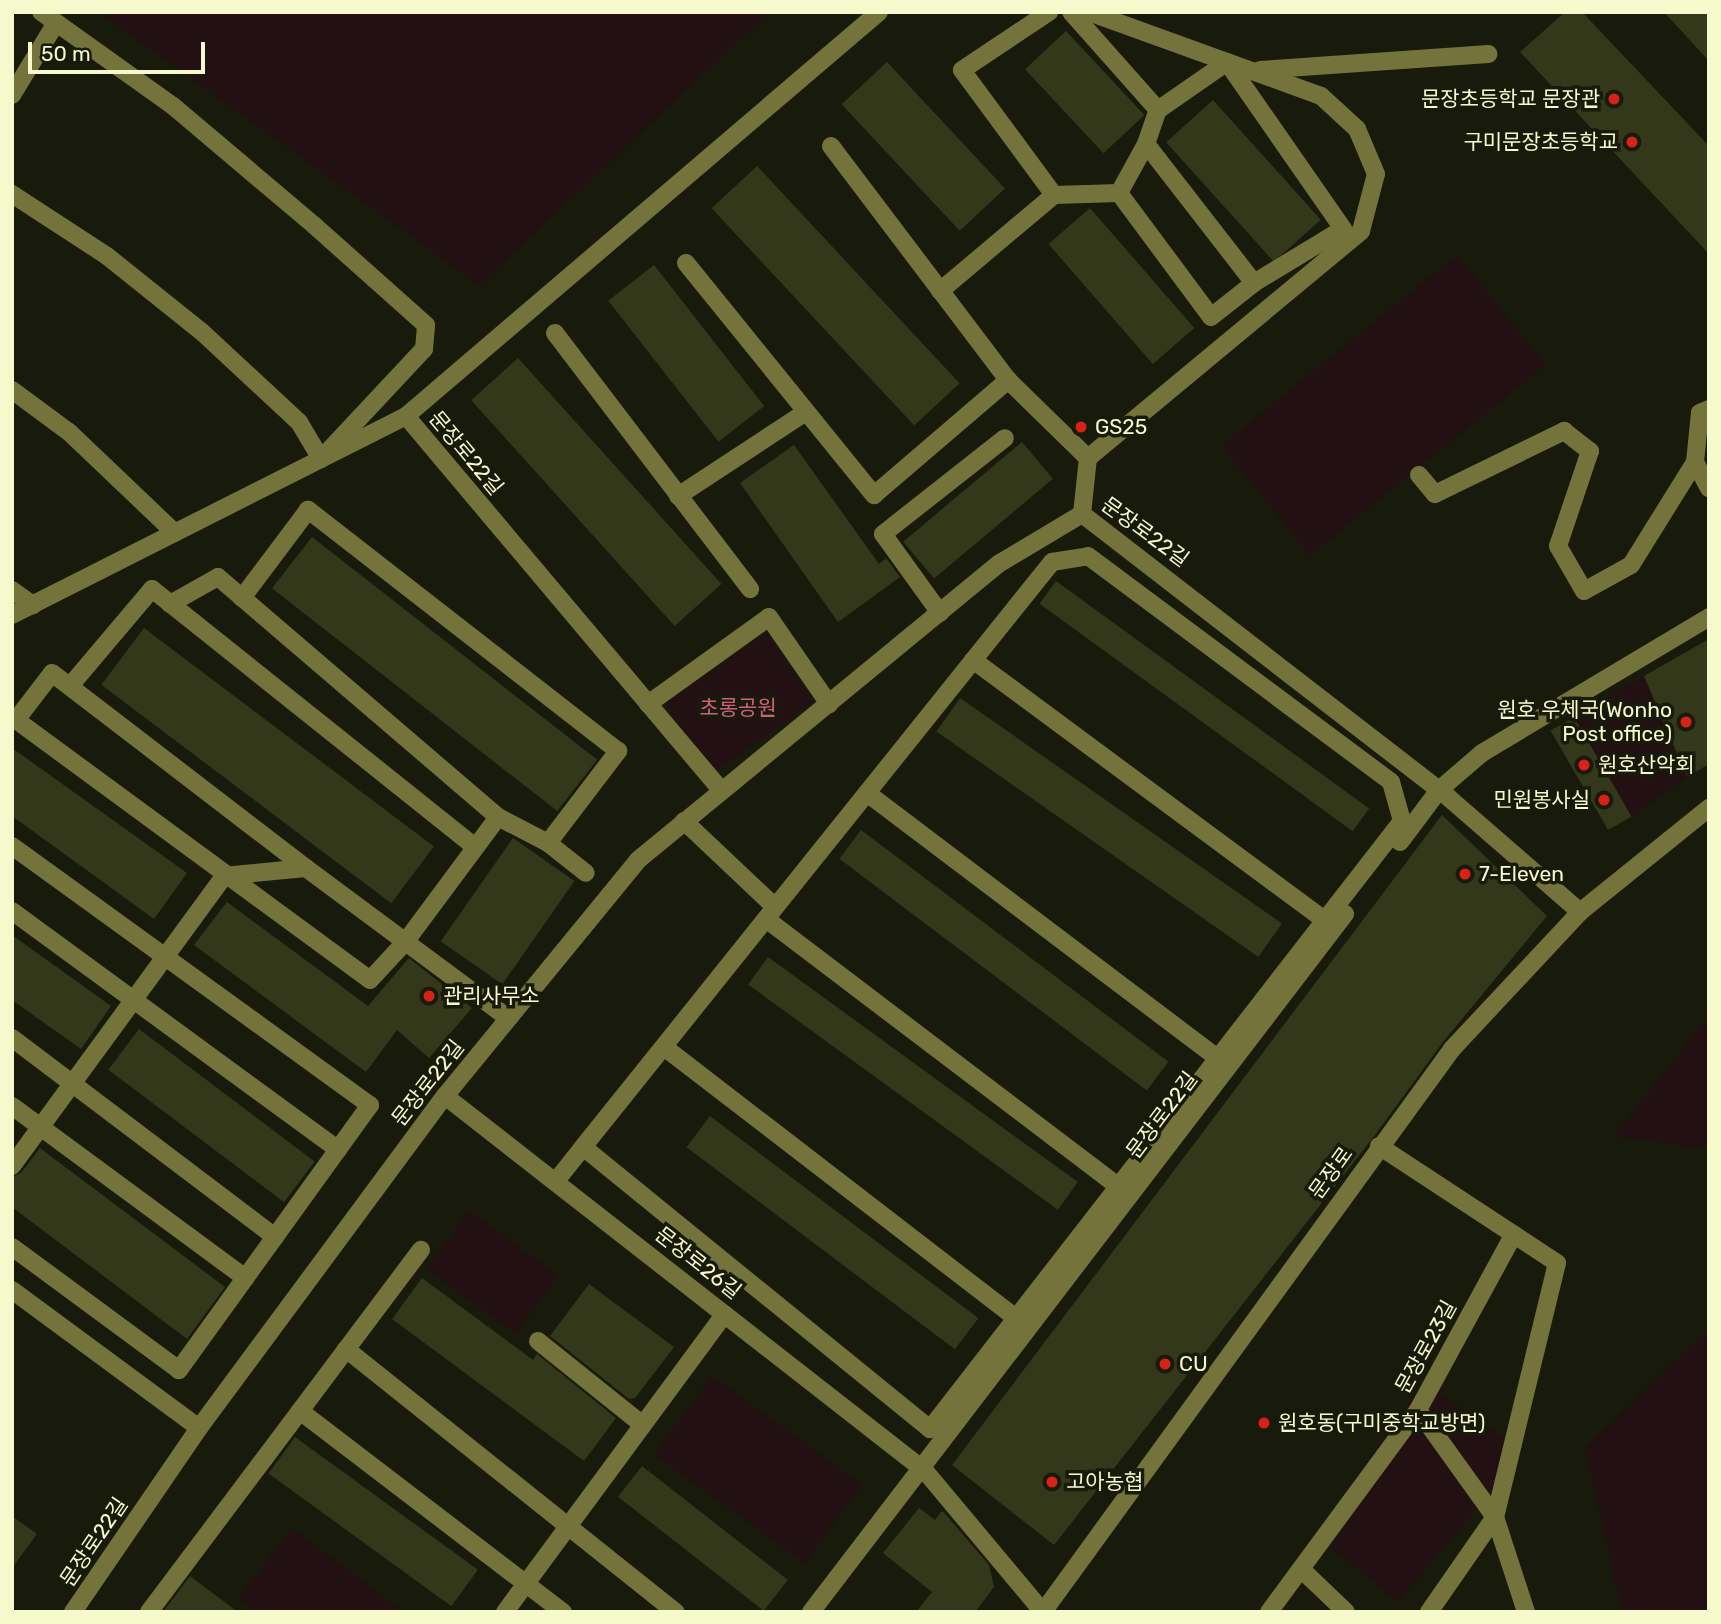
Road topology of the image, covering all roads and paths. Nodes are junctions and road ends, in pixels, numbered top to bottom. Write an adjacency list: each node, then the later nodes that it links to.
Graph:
1 (879, 12): 24 (street)
2 (1049, 12): 15 (street)
3 (1071, 12): 10 (street)
4 (1089, 12): 7 (street)
5 (49, 17): 9 (street); 27 (street)
6 (1488, 54): 8 (street)
7 (1227, 62): 8 (street); 10 (street); 17 (street)
8 (1253, 71): 26 (street)
9 (12, 95)
10 (1158, 110): 11 (street)
11 (1146, 144): 13 (street); 17 (street)
12 (831, 146): 18 (street)
13 (1119, 193): 15 (street); 17 (street)
14 (12, 194): 27 (street)
15 (1055, 195): 18 (street)
16 (687, 263): 23 (street)
17 (1254, 283)
18 (940, 291): 20 (street)
19 (555, 333): 31 (street)
20 (1007, 380): 23 (street); 26 (street)
21 (12, 390): 33 (street)
22 (1709, 409): 28 (street)
23 (807, 412): 31 (street)
24 (406, 416): 27 (street, 문장로22길); 44 (street, 문장로22길)
25 (1005, 438): 39 (street)
26 (1088, 457): 32 (street)
27 (321, 459): 33 (street, 문장로22길)
28 (1695, 462): 29 (street); 30 (street)
29 (1419, 475)
30 (1709, 488)
31 (678, 496): 34 (street)
32 (1082, 514): 39 (street, 문장로22길); 47 (street, 문장로22길)
33 (175, 533): 38 (street, 문장로22길)
34 (750, 589)
35 (12, 590): 38 (street)
36 (242, 597): 37 (street); 51 (street); 53 (street)
37 (170, 604): 43 (street); 55 (street)
38 (33, 605): 40 (street, 문장로22길)
39 (940, 613): 45 (street, 문장로22길)
40 (12, 615)
41 (1709, 617): 47 (street)
42 (973, 660): 49 (street); 62 (street); 62 (street)
43 (70, 686): 46 (street); 56 (street)
44 (648, 704): 45 (street); 48 (street, 문장로22길)
45 (829, 704): 48 (street, 문장로22길)
46 (14, 718): 58 (street)
47 (1440, 790): 60 (street, 문장로22길); 94 (street, 문장로22길)
48 (722, 791): 52 (street, 문장로22길)
49 (867, 793): 61 (street); 69 (street)
50 (1709, 808): 60 (street, 문장로)
51 (498, 817): 53 (street); 55 (street)
52 (684, 821): 61 (street); 66 (street, 문장로22길)
53 (548, 843): 57 (street)
54 (12, 846): 64 (street)
55 (475, 847): 63 (street)
56 (306, 868): 58 (street); 63 (street)
57 (586, 873)
58 (224, 876): 63 (street); 64 (street)
59 (12, 911): 65 (street)
60 (1580, 912): 74 (street, 문장로)
61 (770, 913): 68 (street); 79 (street)
62 (1325, 920): 69 (street)
63 (406, 941): 66 (street)
64 (166, 956): 65 (street); 76 (street)
65 (134, 999): 70 (street); 76 (street)
66 (508, 1018): 71 (street, 문장로22길)
67 (12, 1038): 70 (street)
68 (664, 1046): 75 (street); 87 (street)
69 (1217, 1058): 79 (street)
70 (73, 1084): 73 (street); 81 (street)
71 (445, 1096): 78 (street, 문장로26길); 93 (street, 문장로22길)
72 (12, 1105): 73 (street)
73 (41, 1126): 77 (street); 84 (street)
74 (1379, 1146): 80 (street); 105 (street, 문장로)
75 (583, 1147): 78 (street); 87 (street)
76 (338, 1150): 81 (street)
77 (12, 1166)
78 (556, 1181): 86 (street, 문장로26길)
79 (1118, 1186): 87 (street)
80 (1514, 1234): 90 (street, 문장로23길); 95 (street)
81 (275, 1237): 84 (street)
82 (12, 1247): 84 (street)
83 (421, 1250): 89 (street)
84 (245, 1278)
85 (12, 1290): 93 (street)
86 (726, 1314): 92 (street); 94 (street, 문장로26길)
87 (1016, 1318)
88 (538, 1341): 92 (street)
89 (346, 1349): 91 (street); 96 (street)
90 (1418, 1410): 95 (street); 97 (street, 문장로23길)
91 (300, 1411): 98 (street); 100 (street)
92 (643, 1425): 96 (street)
93 (199, 1428): 99 (street, 문장로22길)
94 (921, 1468): 104 (street); 105 (street, 문장로26길)
95 (1494, 1517): 108 (street); 109 (street)
96 (568, 1526): 98 (street); 103 (street)
97 (1301, 1569): 106 (street, 문장로23길); 107 (street)
98 (526, 1583): 101 (street); 102 (street)
99 (73, 1612)
100 (149, 1612)
101 (505, 1612)
102 (563, 1612)
103 (676, 1612)
104 (811, 1612)
105 (1043, 1612)
106 (1269, 1612)
107 (1346, 1612)
108 (1429, 1612)
109 (1526, 1612)

